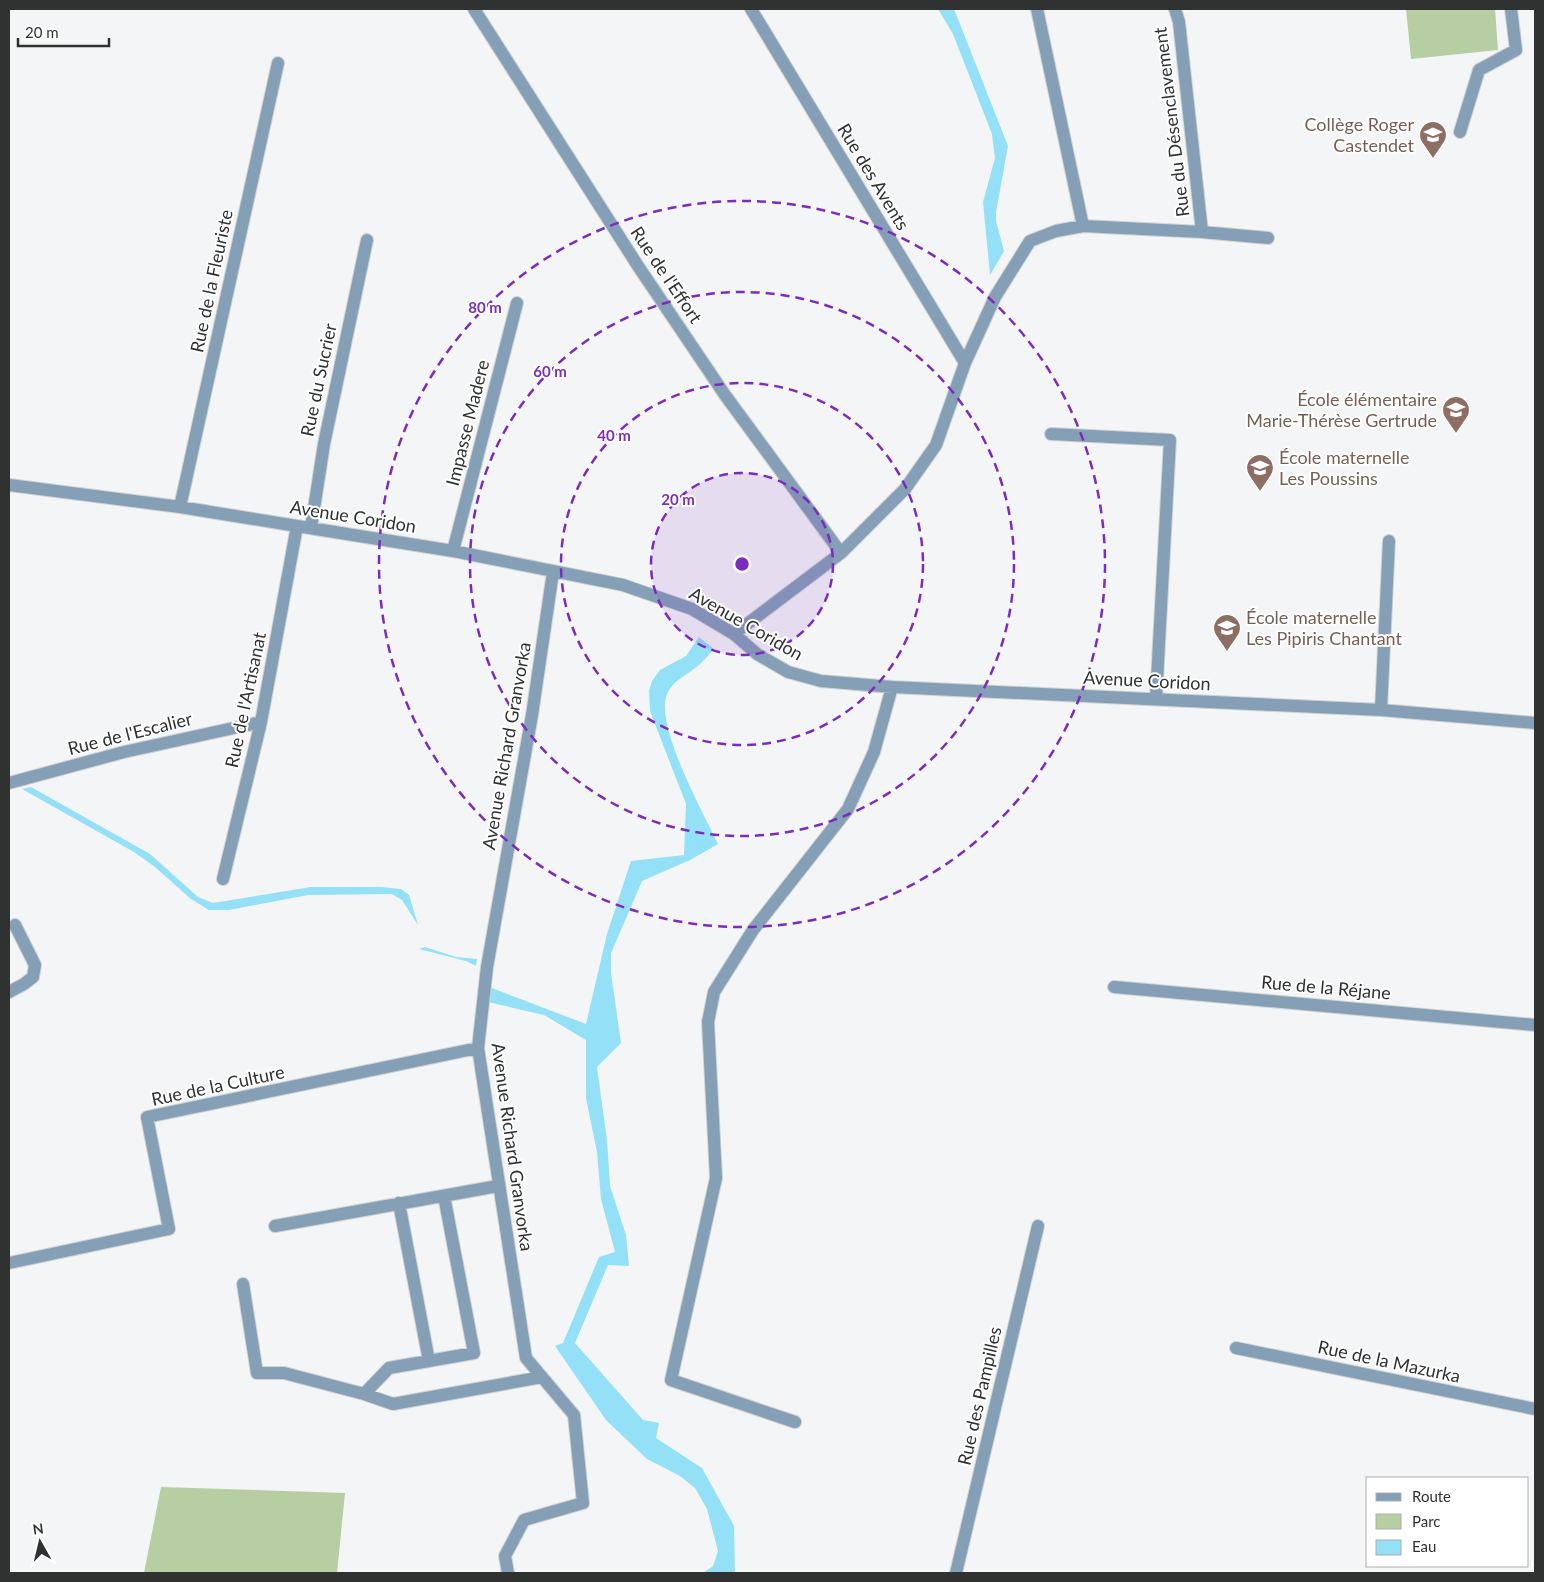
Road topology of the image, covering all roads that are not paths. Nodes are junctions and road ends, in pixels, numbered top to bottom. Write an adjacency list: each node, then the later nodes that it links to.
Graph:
1 (474, 9): 21 (street, Rue de l'Effort)
2 (751, 9): 13 (street, Rue des Avents)
3 (1036, 9): 8 (street)
4 (1175, 9): 9 (street, Rue du Désenclavement)
5 (1511, 9): 7 (street)
6 (278, 63): 16 (street, Rue de la Fleuriste)
7 (1460, 132)
8 (1084, 226): 9 (street, Rue du Désenclavement); 13 (street, Rue du Désenclavement)
9 (1202, 232): 10 (street, Rue du Désenclavement)
10 (1268, 238)
11 (367, 240): 18 (street, Rue du Sucrier)
12 (516, 303): 20 (street, Impasse Madere)
13 (965, 364): 21 (street, Rue du Désenclavement)
14 (1050, 434): 25 (street)
15 (9, 485): 16 (street, Avenue Coridon)
16 (180, 507): 17 (street, Avenue Coridon)
17 (297, 526): 18 (street, Avenue Coridon); 27 (street, Rue de l'Artisanat)
18 (311, 528): 20 (street, Avenue Coridon)
19 (1389, 541): 26 (street)
20 (453, 551): 22 (street, Avenue Coridon)
21 (841, 553): 23 (street, Rue du Désenclavement)
22 (553, 572): 23 (street, Avenue Coridon); 35 (street, Avenue Richard Granvorka)
23 (734, 634): 24 (street, Avenue Coridon)
24 (892, 687): 25 (street, Avenue Coridon); 48 (street)
25 (1156, 699): 26 (street, Avenue Coridon)
26 (1381, 710): 28 (street, Avenue Coridon)
27 (261, 722): 29 (street, Rue de l'Escalier); 30 (street, Rue de l'Artisanat)
28 (1535, 723)
29 (9, 783)
30 (223, 879)
31 (15, 924): 33 (street)
32 (1114, 987): 34 (street, Rue de la Réjane)
33 (9, 992)
34 (1535, 1024)
35 (478, 1048): 36 (street, Avenue Richard Granvorka); 41 (street, Rue de la Culture)
36 (498, 1186): 37 (street); 45 (street, Avenue Richard Granvorka)
37 (444, 1196): 38 (street); 44 (street)
38 (399, 1204): 39 (street); 44 (street)
39 (275, 1226)
40 (1038, 1226): 50 (street, Rue des Pampilles)
41 (9, 1263)
42 (243, 1284): 46 (street)
43 (1236, 1348): 47 (street, Rue de la Mazurka)
44 (429, 1361): 46 (street)
45 (542, 1377): 46 (street); 49 (street, Avenue Richard Granvorka)
46 (364, 1394)
47 (1535, 1409)
48 (795, 1422)
49 (508, 1573)
50 (956, 1573)

